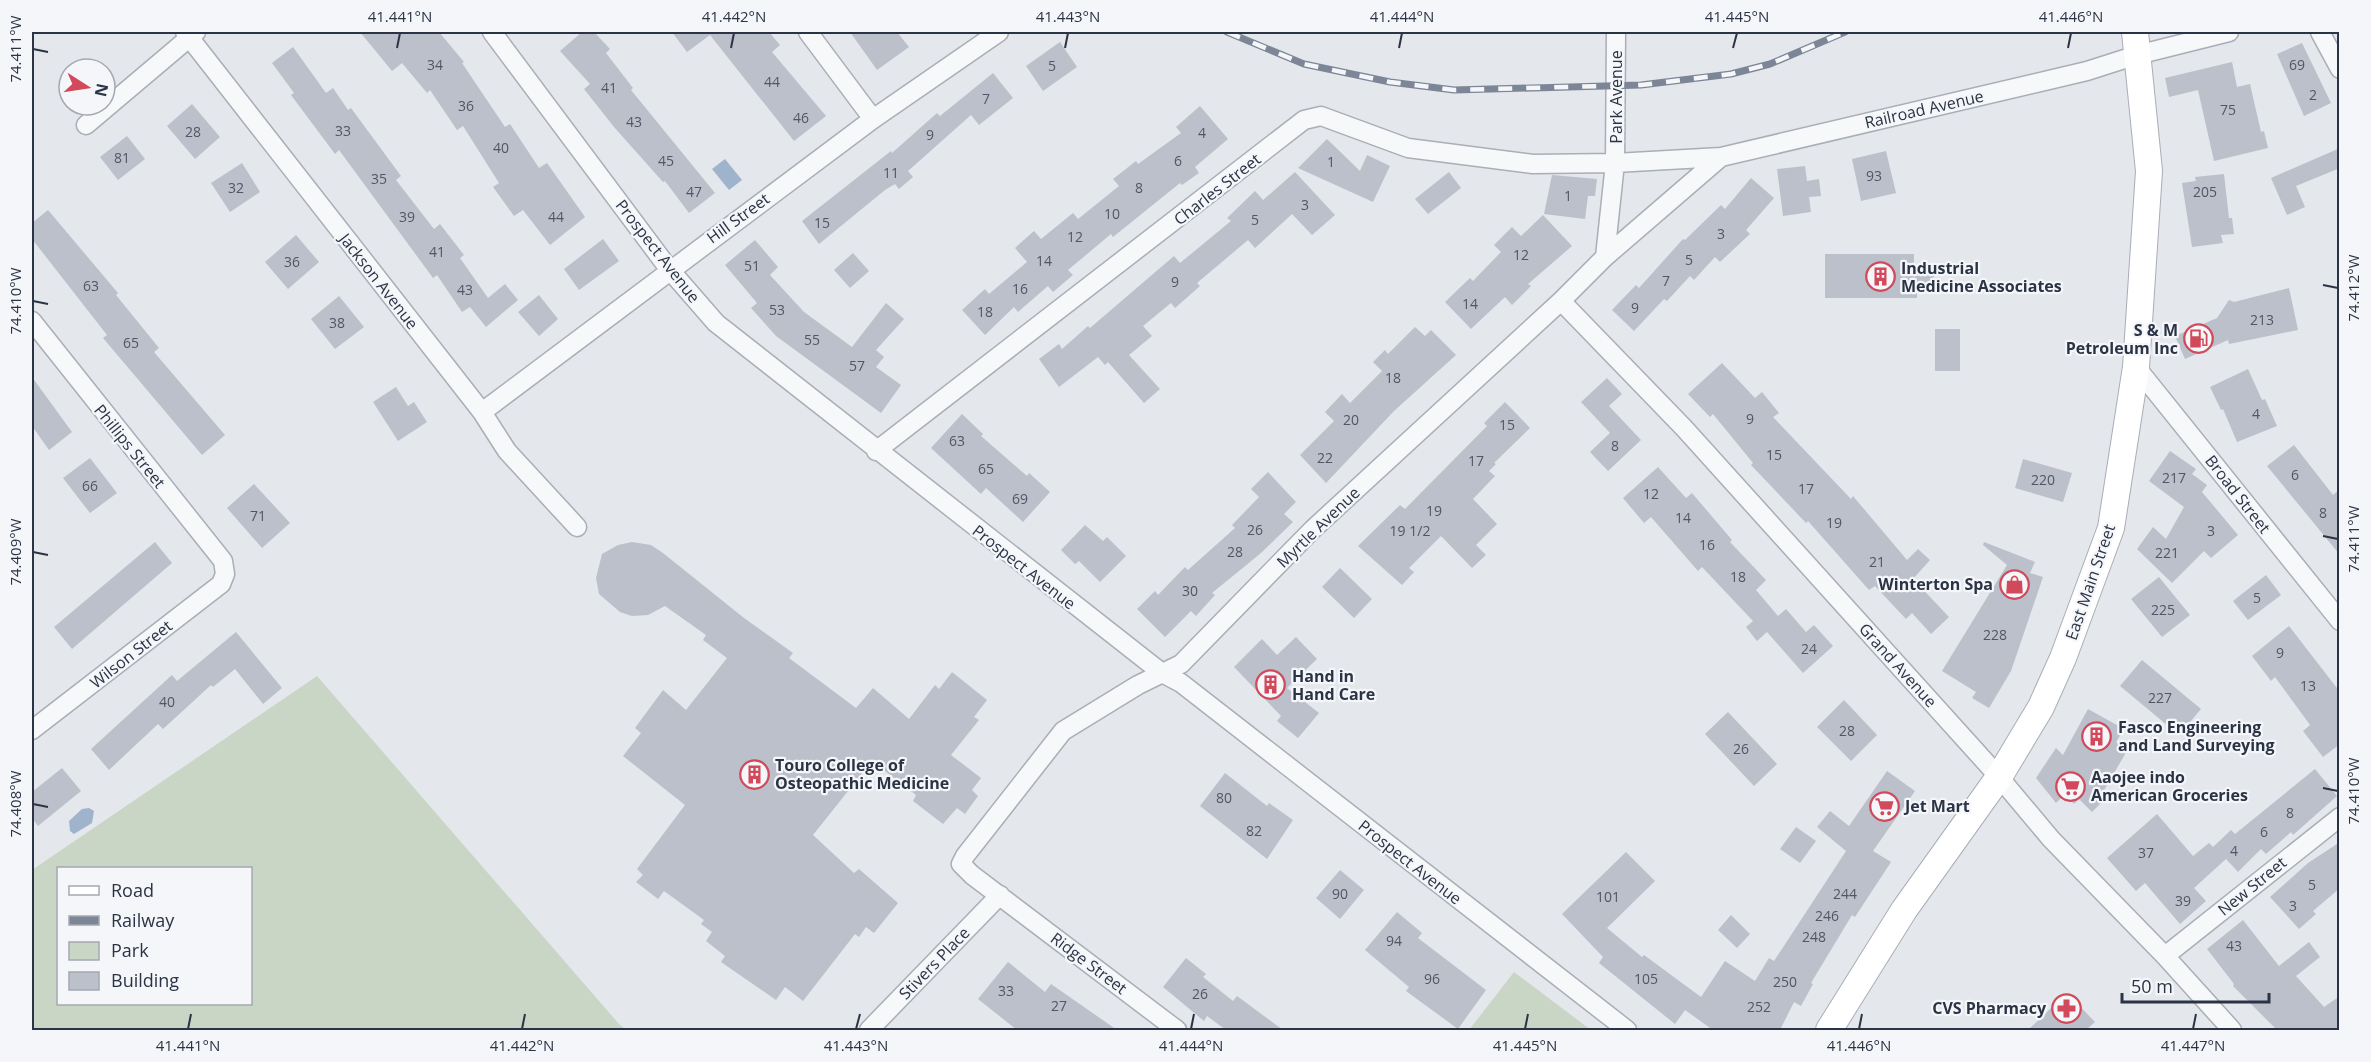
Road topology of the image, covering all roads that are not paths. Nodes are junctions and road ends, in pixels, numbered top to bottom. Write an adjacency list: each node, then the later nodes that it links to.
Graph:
1 (492, 32): 15 (street, Prospect Avenue)
2 (808, 32): 10 (street)
3 (999, 32): 10 (street, Hill Street)
4 (1616, 32): 13 (street, Park Avenue)
5 (2229, 32): 8 (street, Railroad Avenue)
6 (2320, 32): 9 (street)
7 (190, 33): 11 (street); 19 (street, Jackson Avenue)
8 (2136, 43): 12 (street, Railroad Avenue); 18 (main road, East Main Street)
9 (2340, 69)
10 (873, 119): 15 (street, Hill Street)
11 (86, 125)
12 (1720, 157): 13 (street, Railroad Avenue); 14 (street, Myrtle Avenue)
13 (1615, 163): 14 (street, Park Avenue); 20 (street, Charles Street)
14 (1605, 257): 16 (street, Myrtle Avenue)
15 (669, 269): 19 (street, Hill Street); 20 (street, Prospect Avenue)
16 (1561, 301): 24 (street, Myrtle Avenue); 26 (street, Grand Avenue)
17 (32, 321): 22 (street, Phillips Street)
18 (2136, 367): 23 (street, Broad Street); 26 (main road, East Main Street)
19 (482, 412): 21 (street, Jackson Avenue)
20 (876, 451): 24 (street, Prospect Avenue)
21 (577, 527)
22 (225, 573): 25 (street, Wilson Street)
23 (2340, 621)
24 (1162, 674): 28 (street, Myrtle Avenue); 32 (street, Prospect Avenue)
25 (32, 730)
26 (1999, 777): 29 (street, Grand Avenue); 33 (main road, East Main Street)
27 (2340, 817): 29 (street, New Street)
28 (1000, 895): 30 (street, Stivers Place); 31 (street, Ridge Street)
29 (2165, 956): 34 (street, Grand Avenue)
30 (869, 1030)
31 (1178, 1030)
32 (1627, 1030)
33 (1829, 1030)
34 (2232, 1030)

